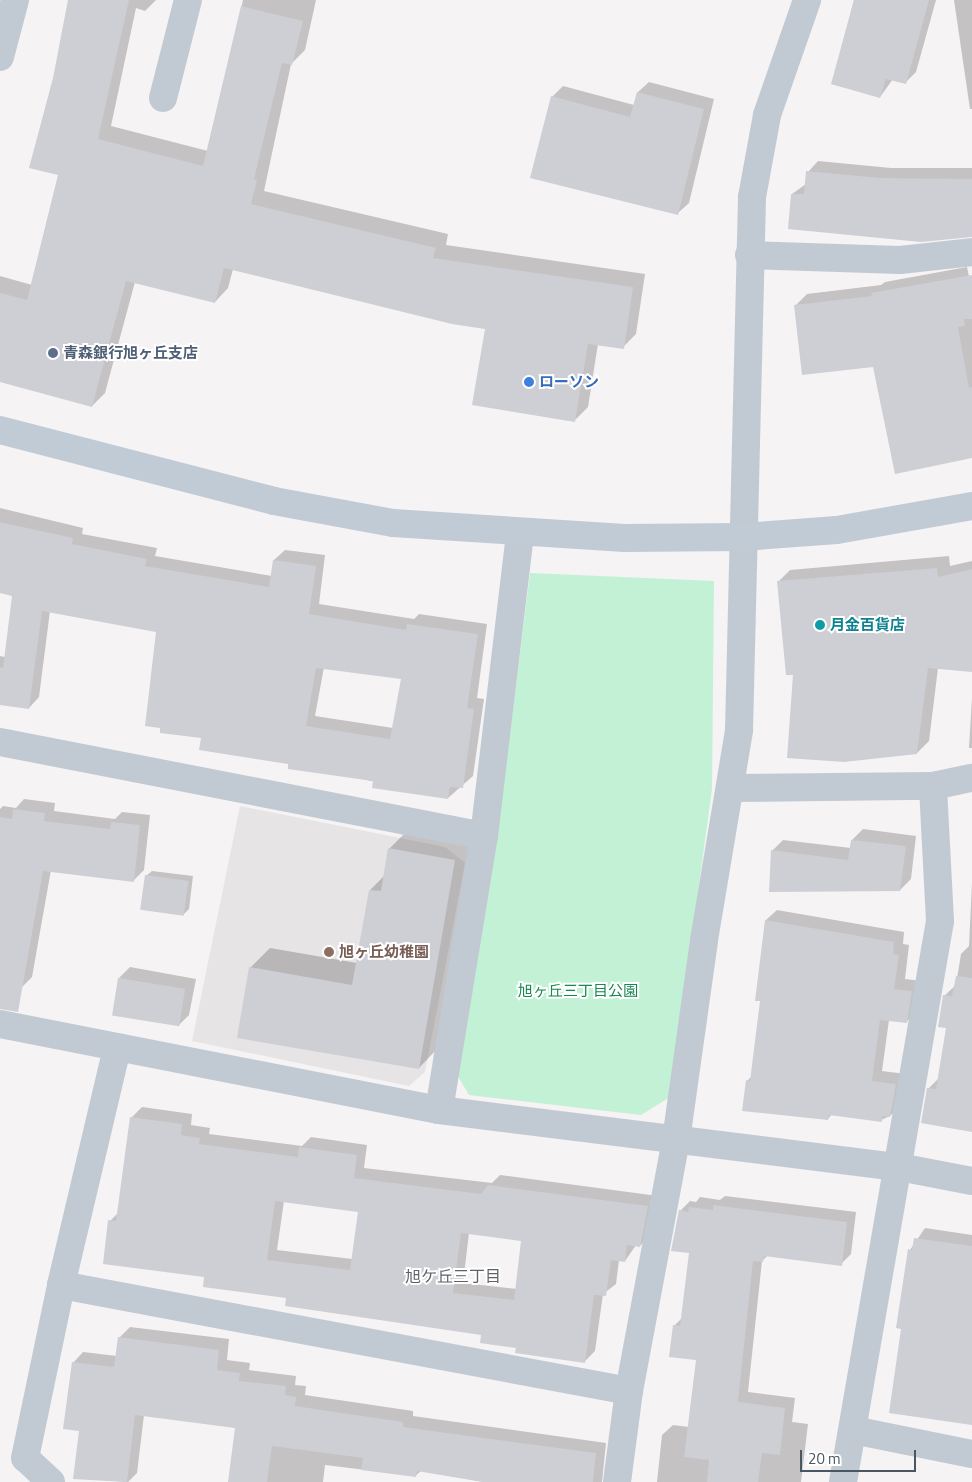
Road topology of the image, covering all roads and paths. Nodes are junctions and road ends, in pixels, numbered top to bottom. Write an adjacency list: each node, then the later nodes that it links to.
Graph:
1 (15, 0): 4 (street)
2 (188, 0): 5 (street)
3 (807, 0): 7 (street)
4 (0, 57)
5 (163, 98)
6 (972, 252): 7 (street)
7 (749, 255): 11 (street)
8 (0, 430): 10 (street)
9 (972, 506): 11 (street)
10 (520, 533): 11 (street); 16 (street)
11 (743, 537): 15 (street)
12 (0, 742): 16 (street)
13 (972, 778): 14 (street)
14 (933, 786): 15 (street); 21 (street)
15 (730, 788): 20 (street)
16 (484, 836): 19 (street)
17 (0, 1024): 18 (street)
18 (117, 1048): 19 (street); 23 (street)
19 (439, 1110): 20 (street)
20 (676, 1140): 21 (street); 24 (street)
21 (899, 1167): 22 (street); 25 (street)
22 (972, 1181)
23 (61, 1285): 24 (street); 27 (street)
24 (629, 1391): 28 (street)
25 (853, 1430): 26 (street); 29 (street)
26 (972, 1454)
27 (51, 1482)
28 (617, 1482)
29 (843, 1482)

